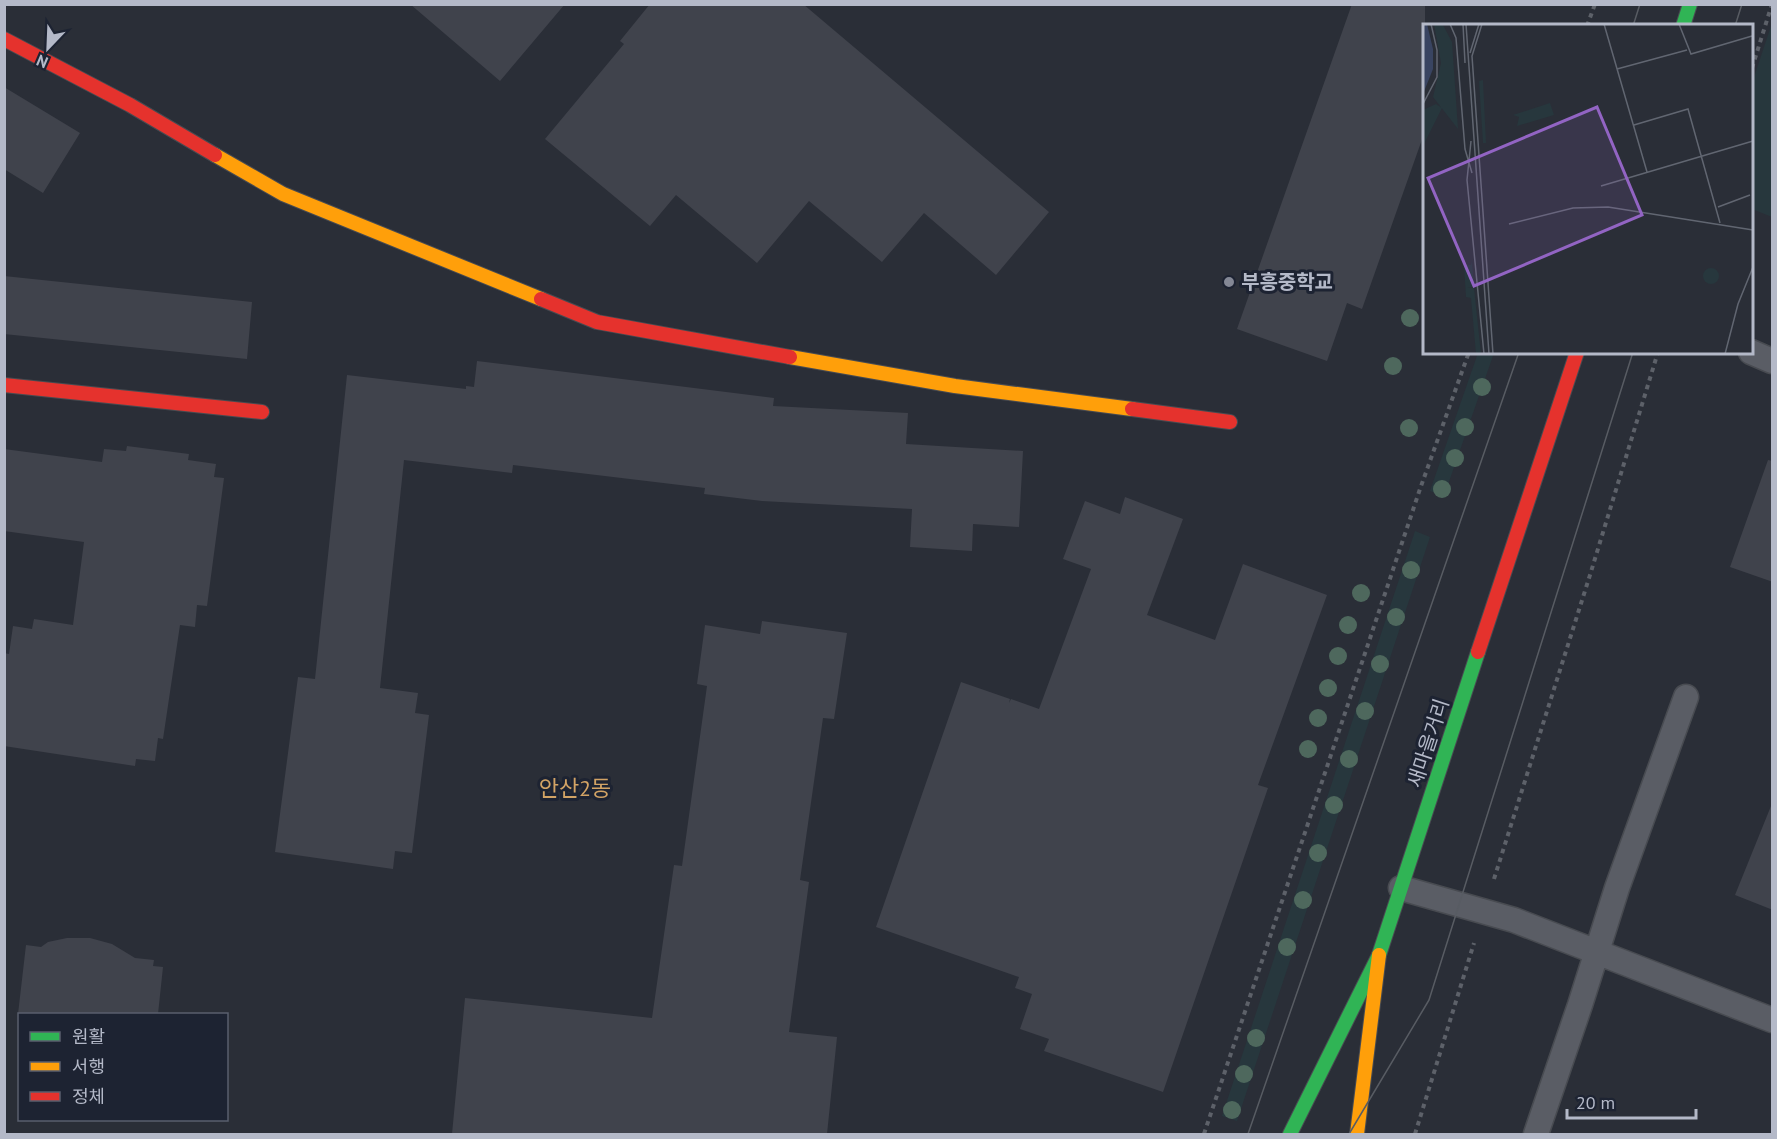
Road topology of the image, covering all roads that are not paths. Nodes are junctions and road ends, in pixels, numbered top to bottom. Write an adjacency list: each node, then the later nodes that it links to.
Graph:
1 (1690, 4): 2 (street)
2 (1684, 24)
3 (4, 39): 9 (street)
4 (1753, 353): 6 (lane)
5 (1576, 354): 11 (street, 새마을거리)
6 (1773, 361)
7 (4, 385): 8 (street)
8 (262, 412)
9 (1230, 422)
10 (1686, 696): 12 (lane)
11 (1401, 888): 12 (lane); 13 (street, 새마을거리)
12 (1597, 952): 14 (lane); 17 (lane)
13 (1379, 955): 15 (street, 새마을거리); 16 (street)
14 (1773, 1020)
15 (1290, 1134)
16 (1357, 1134)
17 (1536, 1134)

